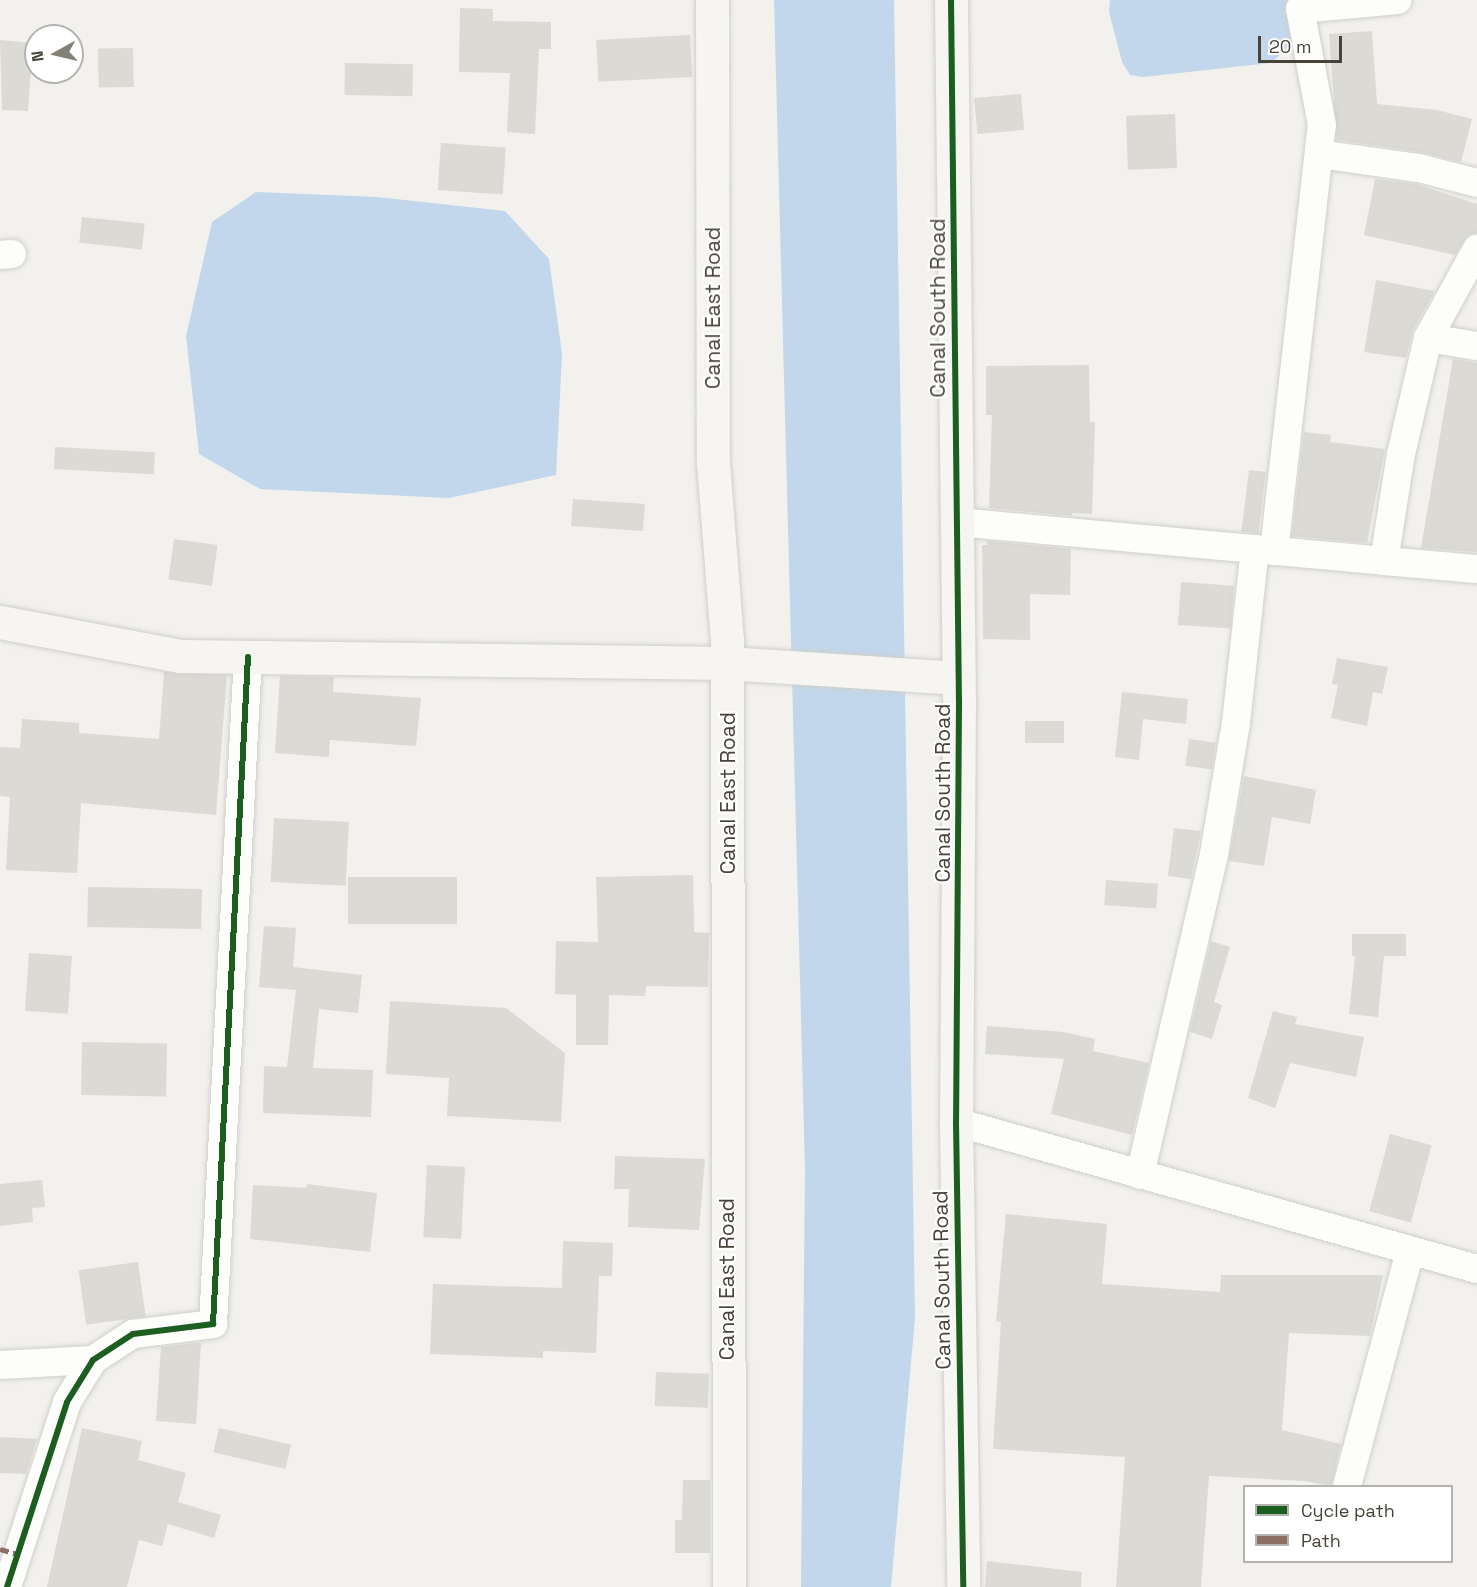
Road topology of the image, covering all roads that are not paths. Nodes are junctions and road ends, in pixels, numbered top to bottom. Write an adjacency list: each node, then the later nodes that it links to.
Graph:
1 (712, 0): 15 (street, Canal East Road)
2 (951, 0): 9 (street, Canal South Road)
3 (1398, 0): 4 (street)
4 (1319, 154): 5 (street); 10 (street)
5 (1477, 183)
6 (1477, 249): 7 (street)
7 (1428, 338): 8 (street); 11 (street)
8 (1477, 346)
9 (957, 522): 10 (street); 16 (street, Canal South Road)
10 (1264, 550): 11 (street); 18 (street)
11 (1384, 561): 12 (street)
12 (1477, 569)
13 (0, 622): 14 (street)
14 (248, 657): 15 (street); 21 (street)
15 (727, 663): 16 (street); 26 (street, Canal East Road)
16 (959, 678): 17 (street, Canal South Road)
17 (956, 1122): 18 (street); 27 (street, Canal South Road)
18 (1140, 1175): 19 (street)
19 (1410, 1251): 20 (street); 23 (street)
20 (1477, 1269)
21 (93, 1360): 22 (street); 24 (street)
22 (0, 1365)
23 (1347, 1485)
24 (9, 1551): 25 (street)
25 (7, 1587)
26 (729, 1587)
27 (963, 1587)

